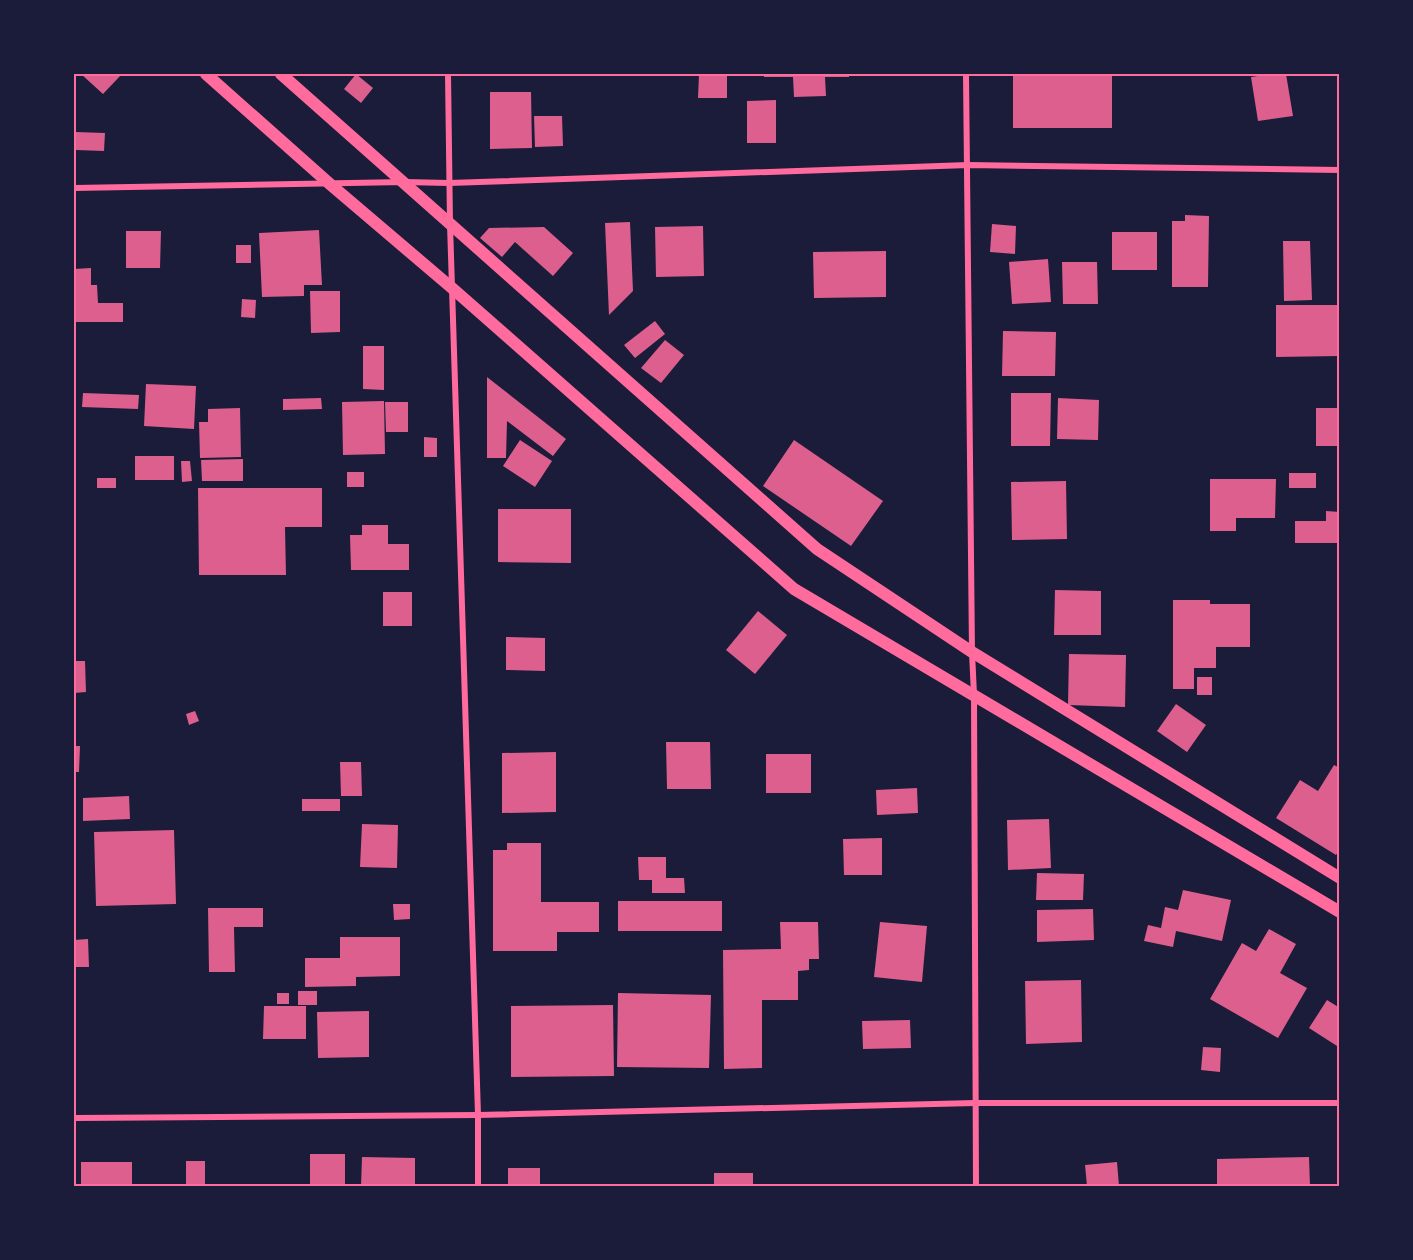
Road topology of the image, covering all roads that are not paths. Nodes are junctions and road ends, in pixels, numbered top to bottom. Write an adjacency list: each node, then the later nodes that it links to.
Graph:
1 (206, 74): 9 (main road)
2 (281, 74): 7 (main road)
3 (448, 74): 8 (street)
4 (966, 74): 5 (street)
5 (968, 165): 6 (street); 8 (street); 13 (street)
6 (1340, 170)
7 (405, 182): 8 (street); 9 (street); 11 (main road)
8 (449, 183): 11 (street)
9 (331, 185): 10 (street); 12 (main road)
10 (74, 188)
11 (450, 224): 12 (street); 13 (main road)
12 (452, 288): 14 (main road); 19 (street)
13 (972, 652): 14 (street); 15 (main road)
14 (974, 695): 16 (main road); 17 (street)
15 (1340, 878)
16 (1340, 912)
17 (975, 1103): 18 (street); 19 (street); 22 (street)
18 (1340, 1103)
19 (478, 1115): 20 (street); 21 (street)
20 (74, 1118)
21 (478, 1186)
22 (976, 1186)

